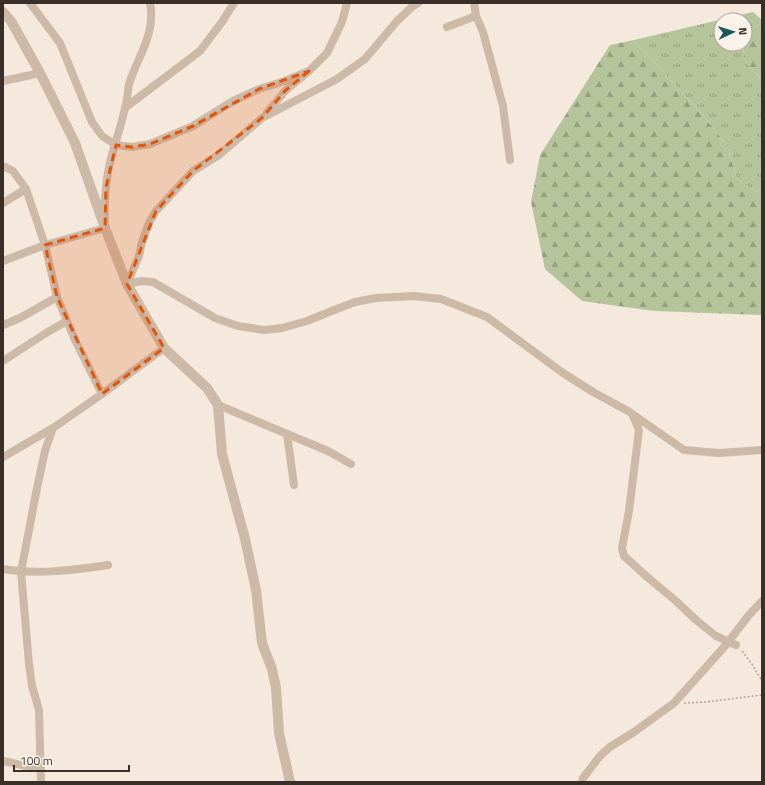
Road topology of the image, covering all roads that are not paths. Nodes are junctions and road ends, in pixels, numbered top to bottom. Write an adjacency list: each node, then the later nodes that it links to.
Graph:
1 (30, 3): 15 (street)
2 (150, 3): 13 (street)
3 (234, 3): 13 (street)
4 (347, 3): 10 (street)
5 (418, 3): 14 (street)
6 (474, 3): 8 (street)
7 (3, 12): 11 (street)
8 (476, 16): 9 (street); 16 (street)
9 (447, 27)
10 (309, 72): 14 (street); 15 (street)
11 (40, 73): 12 (street); 20 (street)
12 (3, 81)
13 (126, 107): 15 (street)
14 (262, 118): 23 (street)
15 (116, 144): 20 (street)
16 (510, 160)
17 (3, 166): 18 (street)
18 (26, 189): 19 (street); 21 (street)
19 (3, 203)
20 (105, 228): 21 (street); 23 (street)
21 (45, 245): 22 (street); 24 (street)
22 (3, 261)
23 (127, 284): 27 (street); 31 (street)
24 (57, 297): 25 (street); 26 (street)
25 (67, 321): 28 (street); 29 (street)
26 (3, 325)
27 (164, 348): 29 (street); 30 (street)
28 (3, 362)
29 (102, 394): 32 (street)
30 (218, 406): 33 (street); 48 (street)
31 (633, 415): 34 (street); 42 (street)
32 (54, 428): 35 (street); 40 (street)
33 (287, 434): 36 (street); 37 (street)
34 (762, 450)
35 (3, 457)
36 (351, 464)
37 (294, 485)
38 (108, 565): 40 (street)
39 (3, 569): 40 (street)
40 (21, 572): 46 (street)
41 (762, 601): 42 (street)
42 (733, 643): 43 (street)
43 (674, 703): 44 (street); 49 (street)
44 (684, 703)
45 (3, 760): 46 (street)
46 (41, 769): 47 (street)
47 (41, 782)
48 (290, 782)
49 (582, 782)

